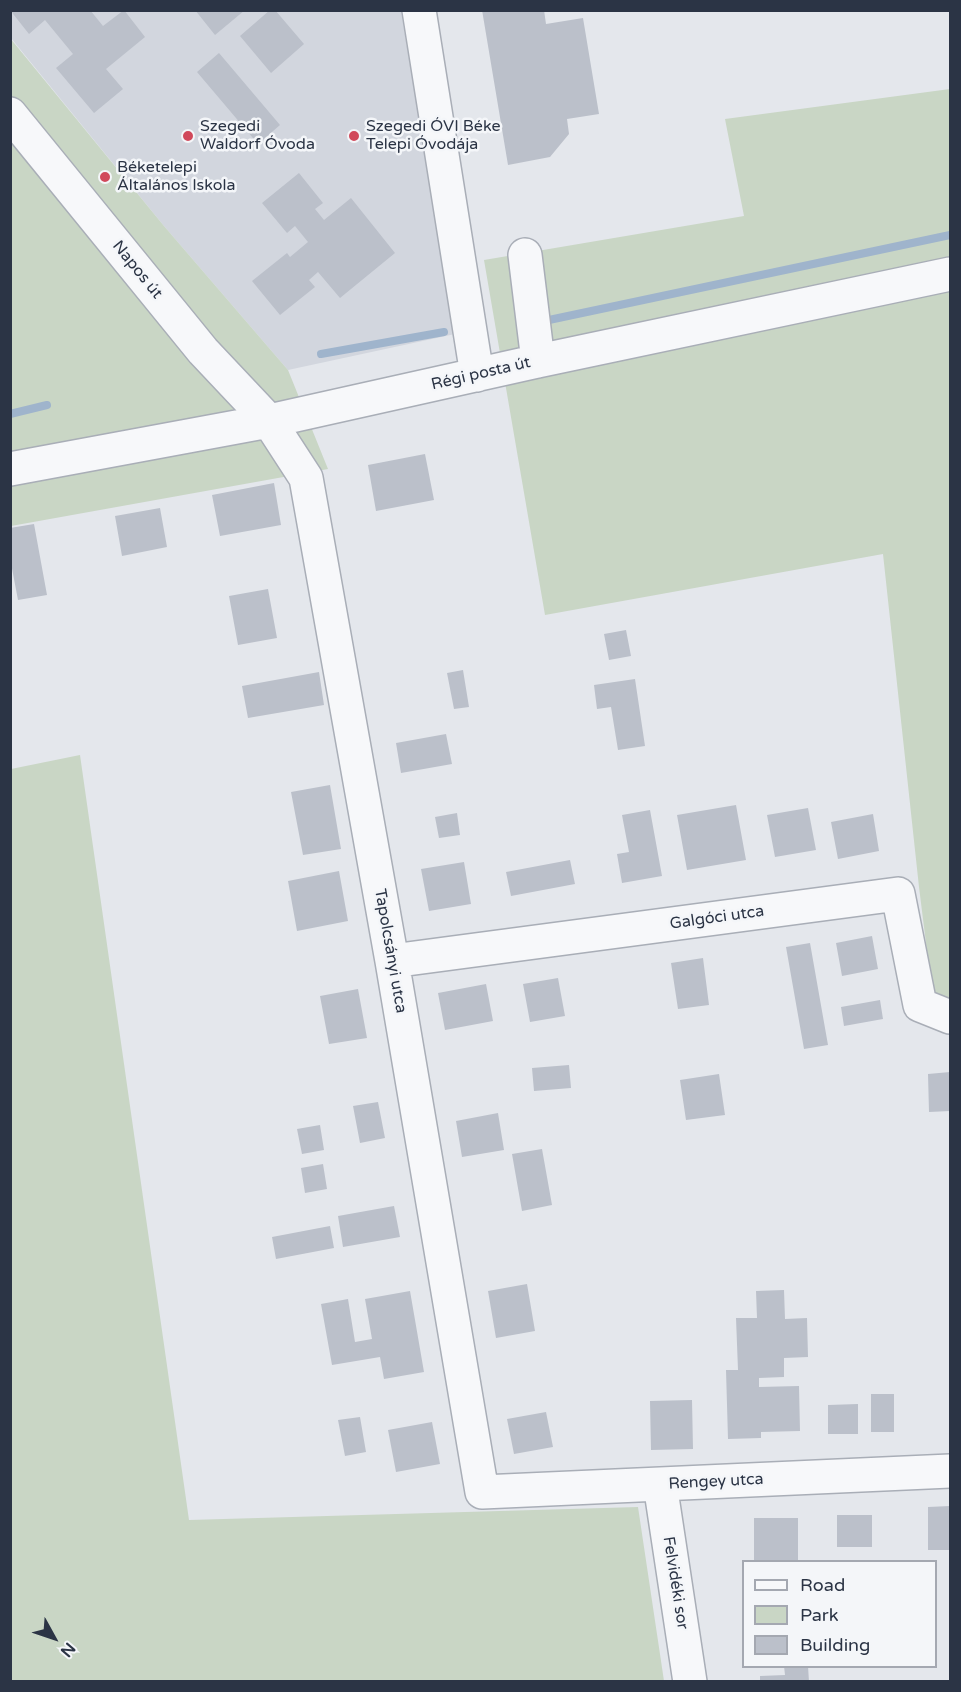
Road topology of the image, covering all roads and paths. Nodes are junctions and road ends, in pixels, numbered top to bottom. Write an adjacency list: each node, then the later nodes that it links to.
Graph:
1 (419, 10): 6 (street)
2 (10, 114): 7 (street, Napos út)
3 (525, 255): 5 (street)
4 (951, 274): 5 (street, Régi posta út)
5 (538, 361): 6 (street, Régi posta út)
6 (477, 375): 7 (street, Régi posta út)
7 (269, 421): 8 (street, Régi posta út); 9 (street, Tapolcsányi utca)
8 (10, 470)
9 (392, 961): 10 (street, Galgóci utca); 13 (street, Tapolcsányi utca)
10 (951, 1017)
11 (951, 1471): 12 (street, Rengey utca)
12 (660, 1484): 13 (street, Rengey utca); 14 (street, Felvidéki sor)
13 (482, 1492)
14 (690, 1682)

